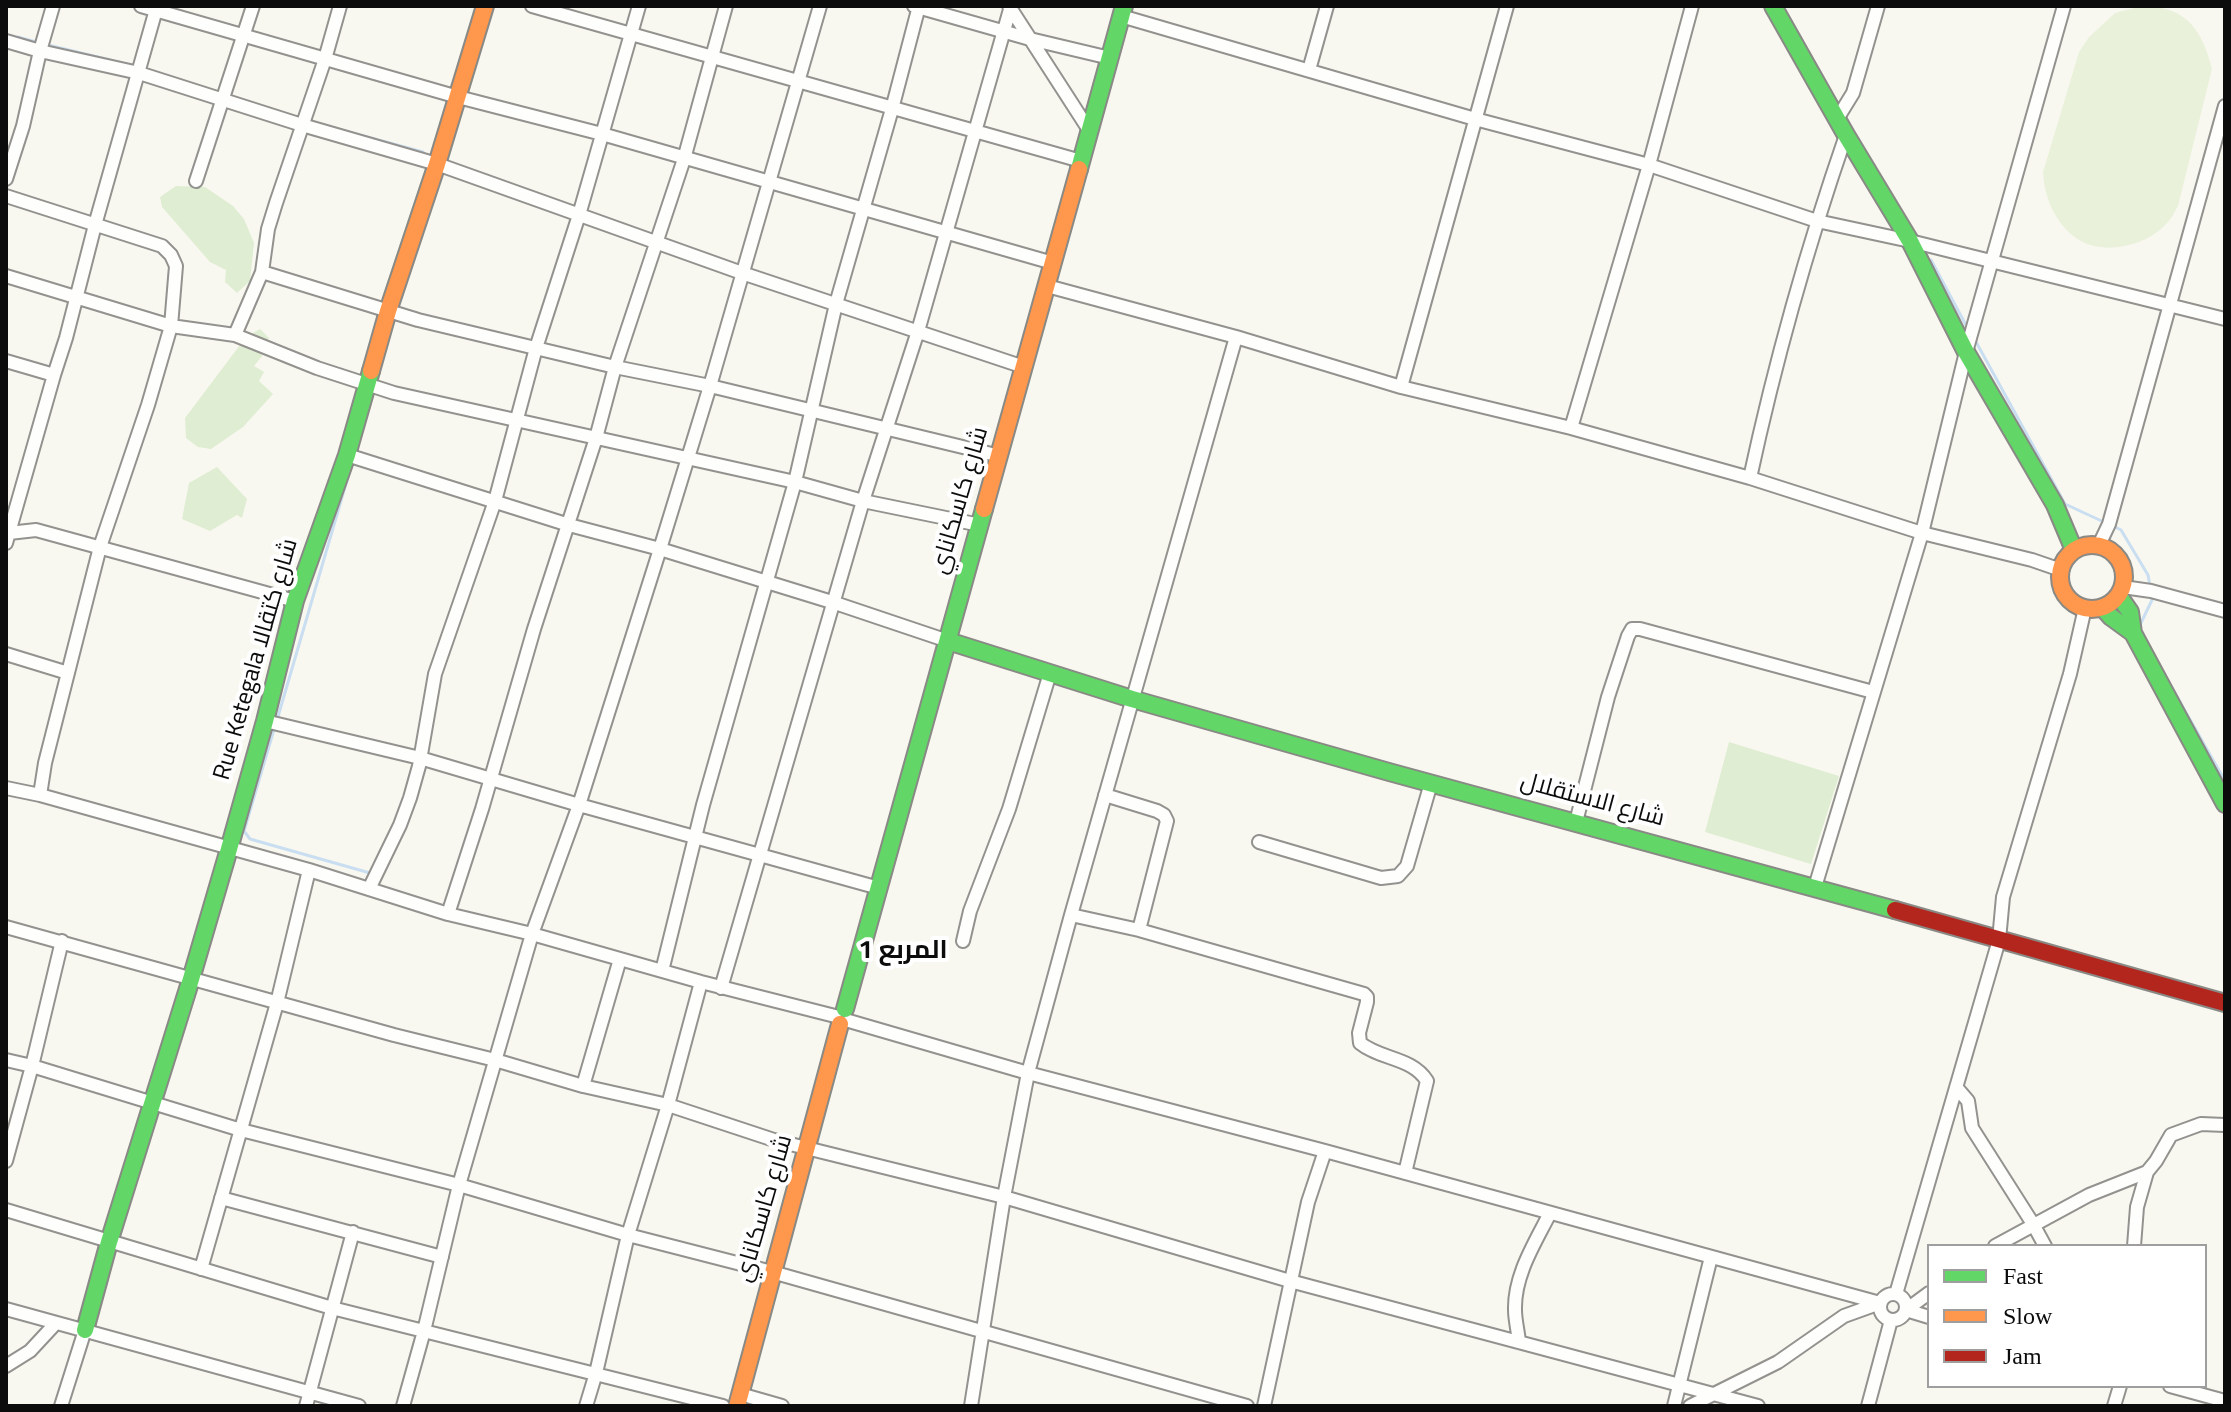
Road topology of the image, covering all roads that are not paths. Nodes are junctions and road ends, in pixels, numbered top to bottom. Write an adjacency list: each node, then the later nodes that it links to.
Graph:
1 (53, 6): 25 (street)
2 (141, 6): 18 (street)
3 (253, 6): 22 (street)
4 (340, 6): 28 (street)
5 (485, 6): 32 (street, Rue Ketegala شارع كتقالا)
6 (532, 6): 21 (street)
7 (639, 6): 21 (street)
8 (726, 6): 26 (street)
9 (820, 6): 31 (street)
10 (917, 6): 20 (street); 35 (street)
11 (1327, 6): 29 (street)
12 (1507, 6): 36 (street)
13 (1692, 6): 46 (street)
14 (1773, 6): 37 (street)
15 (1878, 6): 37 (street)
16 (2064, 6): 58 (street)
17 (1010, 7): 20 (street); 23 (street)
18 (157, 8): 22 (street); 30 (street)
19 (1122, 11): 27 (street, شارع كاسكاناي); 29 (street)
20 (1005, 31): 23 (street); 40 (street)
21 (631, 34): 26 (street); 41 (street)
22 (243, 37): 28 (street); 33 (street)
23 (1030, 39): 27 (street); 39 (street)
24 (6, 41): 25 (street)
25 (40, 51): 30 (street); 47 (street)
26 (712, 58): 31 (street); 43 (street)
27 (1110, 58): 39 (street, شارع كاسكاناي)
28 (325, 59): 32 (street); 38 (street)
29 (1309, 70): 36 (street)
30 (139, 73): 33 (street); 54 (street)
31 (799, 82): 35 (street); 49 (street)
32 (458, 97): 41 (street); 45 (street, Rue Ketegala شارع كتقالا)
33 (223, 101): 38 (street); 48 (street)
34 (2225, 106): 66 (street)
35 (892, 109): 40 (street); 51 (street)
36 (1475, 119): 46 (street); 81 (street)
37 (1837, 119): 42 (street)
38 (302, 125): 45 (street); 60 (street)
39 (1089, 130): 44 (street, شارع كاسكاناي)
40 (975, 133): 44 (street); 55 (street)
41 (602, 134): 43 (street); 52 (street)
42 (1846, 135): 53 (street); 56 (street)
43 (684, 159): 49 (street); 57 (street)
44 (1081, 161): 59 (street, شارع كاسكاناي)
45 (437, 164): 52 (street); 67 (street, Rue Ketegala شارع كتقالا)
46 (1649, 165): 53 (street); 85 (street)
47 (6, 179)
48 (196, 181)
49 (768, 182): 51 (street); 61 (street)
50 (6, 196): 54 (street)
51 (862, 209): 55 (street); 65 (street)
52 (579, 215): 57 (street); 73 (street)
53 (1817, 221): 56 (street); 90 (street)
54 (95, 225): 64 (street); 69 (street)
55 (945, 232): 59 (street); 70 (street)
56 (1910, 241): 58 (street); 74 (street)
57 (657, 243): 61 (street); 76 (street)
58 (1993, 261): 66 (street); 74 (street)
59 (1053, 263): 63 (street, شارع كاسكاناي)
60 (262, 272): 67 (street); 71 (street)
61 (742, 273): 65 (street); 80 (street)
62 (6, 276): 64 (street)
63 (1047, 286): 72 (street); 77 (street, شارع كاسكاناي)
64 (77, 299): 69 (street); 78 (street)
65 (836, 304): 70 (street); 82 (street)
66 (2169, 306): 68 (street); 98 (street)
67 (388, 311): 73 (street); 79 (street, Rue Ketegala شارع كتقالا)
68 (2225, 319)
69 (171, 326): 71 (street); 99 (street)
70 (918, 331): 77 (street); 84 (street)
71 (235, 335): 79 (street)
72 (1236, 337): 81 (street); 115 (street)
73 (536, 348): 76 (street); 83 (street)
74 (1966, 352): 97 (street); 101 (street)
75 (6, 361): 78 (street)
76 (615, 367): 80 (street); 86 (street)
77 (1024, 367): 88 (street, شارع كاسكاناي)
78 (54, 375): 96 (street)
79 (367, 386): 83 (street); 87 (street, Rue Ketegala شارع كتقالا)
80 (710, 386): 82 (street); 89 (street)
81 (1401, 387): 85 (street)
82 (811, 411): 84 (street); 91 (street)
83 (517, 419): 86 (street); 92 (street)
84 (887, 428): 88 (street); 93 (street)
85 (1571, 428): 90 (street)
86 (596, 438): 89 (street); 94 (street)
87 (347, 455): 92 (street); 105 (street, Rue Ketegala شارع كتقالا)
88 (1000, 456): 95 (street, شارع كاسكاناي)
89 (687, 459): 91 (street); 100 (street)
90 (1750, 478): 97 (street)
91 (795, 482): 93 (street); 103 (street)
92 (495, 501): 94 (street); 117 (street)
93 (863, 501): 95 (street); 106 (street)
94 (569, 525): 100 (street); 118 (street)
95 (980, 525): 110 (street, شارع كاسكاناي)
96 (8, 531): 99 (street)
97 (1922, 533): 102 (street); 114 (street)
98 (2099, 545): 101 (street); 104 (street)
99 (100, 547): 105 (street); 112 (street)
100 (660, 549): 103 (street); 124 (street)
101 (2074, 550): 102 (street)
102 (2061, 570): 107 (street)
103 (765, 583): 106 (street); 126 (street)
104 (2121, 592): 107 (street); 108 (street); 109 (street)
105 (295, 601): 116 (street, Rue Ketegala شارع كتقالا)
106 (835, 603): 110 (street); 129 (street)
107 (2094, 608): 109 (street); 139 (street)
108 (2225, 611)
109 (2133, 633): 123 (street)
110 (948, 641): 113 (street, شارع الاستقلال); 132 (street, شارع كاسكاناي)
111 (6, 654): 112 (street)
112 (68, 673): 121 (street)
113 (1050, 673): 115 (street, شارع الاستقلال); 141 (street)
114 (1873, 692): 125 (street); 131 (street)
115 (1132, 699): 119 (street, شارع الاستقلال); 122 (street)
116 (265, 721): 117 (street); 128 (street, Rue Ketegala شارع كتقالا)
117 (420, 758): 118 (street); 133 (street)
118 (490, 780): 124 (street); 134 (street)
119 (1431, 783): 125 (street, شارع الاستقلال); 127 (street)
120 (6, 788): 121 (street)
121 (40, 795): 128 (street)
122 (1105, 795): 135 (street); 137 (street)
123 (2225, 804)
124 (579, 805): 126 (street); 138 (street)
125 (1576, 822): 131 (street, شارع الاستقلال)
126 (695, 838): 129 (street); 143 (street)
127 (1259, 842)
128 (229, 849): 130 (street); 144 (street, Rue Ketegala شارع كتقالا)
129 (761, 854): 132 (street); 146 (street)
130 (309, 870): 133 (street); 147 (street)
131 (1815, 887): 139 (street, شارع الاستقلال)
132 (879, 888): 149 (street, شارع كاسكاناي)
133 (369, 889): 134 (street)
134 (448, 914): 138 (street)
135 (1071, 915): 137 (street); 153 (street)
136 (6, 927): 140 (street)
137 (1139, 930): 164 (street)
138 (532, 934): 142 (street); 151 (street)
139 (1999, 940): 148 (street, شارع الاستقلال); 155 (street)
140 (62, 941): 144 (street); 152 (street)
141 (963, 941)
142 (620, 959): 143 (street); 154 (street)
143 (662, 971): 145 (street)
144 (191, 979): 147 (street); 156 (street, Rue Ketegala شارع كتقالا)
145 (701, 982): 146 (street); 157 (street)
146 (721, 988): 149 (street)
147 (277, 1003): 151 (street); 159 (street)
148 (2225, 1003)
149 (842, 1018): 153 (street); 160 (street, شارع كاسكاناي)
150 (6, 1060): 152 (street)
151 (495, 1060): 154 (street); 165 (street)
152 (32, 1066): 156 (street); 162 (street)
153 (1028, 1073): 161 (street); 166 (street)
154 (583, 1086): 157 (street)
155 (1956, 1087): 170 (street); 182 (street)
156 (153, 1104): 159 (street); 173 (street, Rue Ketegala شارع كتقالا)
157 (668, 1105): 160 (street); 172 (street)
158 (2225, 1125): 163 (street)
159 (241, 1130): 165 (street); 167 (street)
160 (808, 1148): 166 (street); 180 (street, شارع كاسكاناي)
161 (1325, 1151): 164 (street); 181 (street)
162 (6, 1161)
163 (2147, 1172): 170 (street); 176 (street)
164 (1405, 1173): 169 (street)
165 (459, 1185): 172 (street); 177 (street)
166 (1004, 1197): 181 (street); 193 (street)
167 (221, 1198): 171 (street); 179 (street)
168 (6, 1210): 173 (street)
169 (1550, 1213): 178 (street); 194 (street)
170 (2033, 1224): 174 (street); 175 (street)
171 (353, 1232): 177 (street); 185 (street)
172 (628, 1235): 180 (street); 196 (street)
173 (109, 1242): 179 (street); 191 (street, Rue Ketegala شارع كتقالا)
174 (1998, 1244)
175 (2044, 1244)
176 (2134, 1244)
177 (442, 1257): 192 (street)
178 (1711, 1257): 184 (street); 197 (street)
179 (201, 1269): 185 (street)
180 (772, 1272): 193 (street); 201 (street, شارع كاسكاناي)
181 (1290, 1281): 194 (street); 211 (street)
182 (1896, 1294): 184 (street); 187 (street)
183 (1927, 1294): 187 (street)
184 (1880, 1303): 189 (street); 199 (street)
185 (332, 1308): 192 (street); 200 (street)
186 (6, 1309): 190 (street)
187 (1906, 1310): 188 (street); 189 (street)
188 (1927, 1316)
189 (1891, 1320): 215 (street)
190 (56, 1323): 191 (street); 195 (street)
191 (85, 1330): 200 (street); 203 (street)
192 (424, 1331): 196 (street); 205 (street)
193 (982, 1331): 209 (street); 210 (street)
194 (1519, 1342): 197 (street)
195 (6, 1366)
196 (596, 1373): 206 (street); 207 (street)
197 (1679, 1384): 199 (street); 212 (street)
198 (2177, 1388): 202 (street)
199 (1716, 1393): 213 (street); 214 (street)
200 (308, 1400): 204 (street)
201 (738, 1400): 208 (street)
202 (2225, 1401)
203 (61, 1406)
204 (359, 1406)
205 (403, 1406)
206 (586, 1406)
207 (723, 1406)
208 (782, 1406)
209 (971, 1406)
210 (1247, 1406)
211 (1264, 1406)
212 (1674, 1406)
213 (1690, 1406)
214 (1758, 1406)
215 (1868, 1406)

